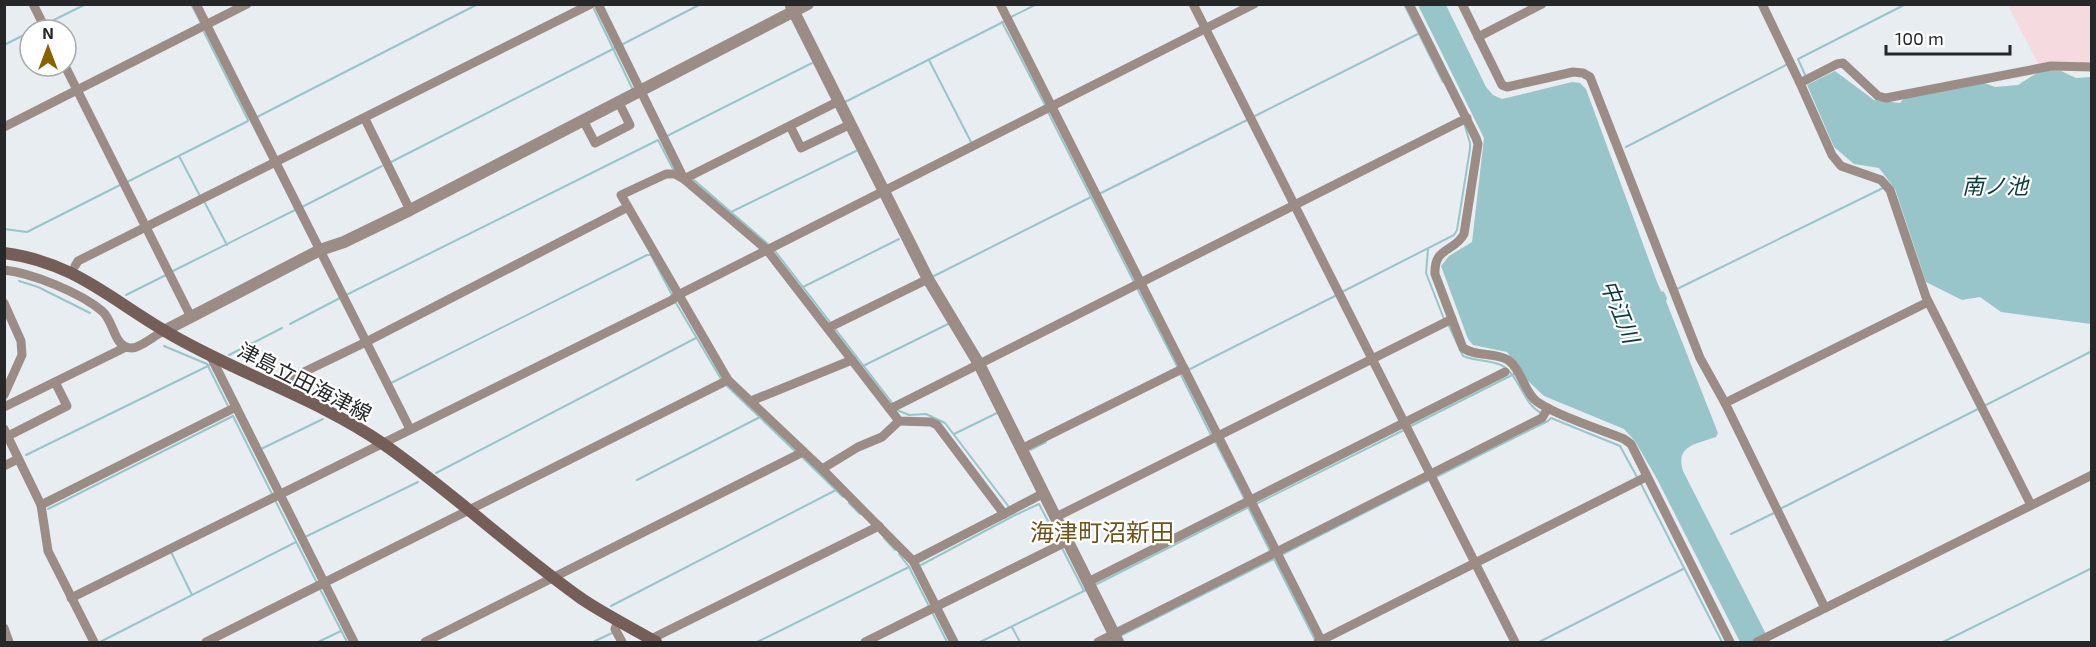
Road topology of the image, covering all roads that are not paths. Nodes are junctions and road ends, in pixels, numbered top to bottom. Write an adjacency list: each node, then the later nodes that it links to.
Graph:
1 (33, 4): 15 (street)
2 (196, 4): 16 (street)
3 (248, 4): 16 (street)
4 (591, 4): 28 (street)
5 (598, 4): 22 (street)
6 (808, 4): 14 (street)
7 (1000, 4): 26 (street)
8 (1193, 4): 17 (street)
9 (1254, 4): 17 (street)
10 (1409, 4): 27 (street)
11 (1462, 4): 18 (street)
12 (1542, 4): 18 (street)
13 (1762, 4): 21 (street)
14 (792, 8): 22 (street); 25 (street)
15 (40, 18)
16 (206, 25): 23 (street); 33 (street)
17 (1205, 29): 26 (street); 36 (street)
18 (1478, 37): 69 (street)
19 (2091, 67): 21 (street)
20 (71, 78): 23 (street)
21 (1804, 81): 50 (street)
22 (639, 90): 24 (street); 34 (street)
23 (77, 91): 32 (street); 39 (street)
24 (618, 101): 29 (street); 29 (street)
25 (839, 101): 30 (street); 31 (street)
26 (1051, 106): 35 (street); 47 (street)
27 (1467, 118): 36 (street); 53 (street)
28 (365, 119): 33 (street); 38 (street)
29 (582, 120): 38 (street)
30 (850, 124): 31 (street); 35 (street)
31 (790, 126): 34 (street)
32 (4, 127)
33 (276, 164): 39 (street); 40 (street)
34 (684, 179): 37 (street); 41 (street)
35 (884, 190): 41 (street); 46 (street)
36 (1294, 205): 47 (street); 59 (street)
37 (628, 207): 49 (street); 56 (street)
38 (410, 210): 40 (street)
39 (147, 227): 43 (street); 52 (street)
40 (320, 250): 52 (street); 56 (street)
41 (767, 250): 49 (street); 54 (street)
42 (4, 253): 55 (main road, 津島立田海津線)
43 (75, 266)
44 (4, 270): 48 (street)
45 (68, 276): 48 (street)
46 (928, 279): 54 (street); 61 (street)
47 (1140, 282): 61 (street); 62 (street)
48 (61, 287): 57 (street)
49 (678, 295): 64 (street); 76 (street)
50 (1928, 302): 69 (street); 92 (street)
51 (4, 303): 67 (street)
52 (191, 317): 55 (street)
53 (1452, 319): 59 (street); 72 (street)
54 (828, 328): 60 (street)
55 (164, 331): 57 (street); 58 (main road, 津島立田海津線)
56 (366, 342): 66 (street); 76 (street)
57 (126, 347): 65 (street)
58 (211, 357): 66 (main road, 津島立田海津線); 71 (street)
59 (1371, 358): 75 (street); 78 (street)
60 (852, 360): 68 (street); 73 (street)
61 (979, 364): 73 (street); 80 (street)
62 (1184, 368): 78 (street); 80 (street)
63 (1505, 372): 75 (street)
64 (728, 380): 68 (street); 93 (street)
65 (55, 382): 70 (street); 77 (street)
66 (275, 386): 79 (main road, 津島立田海津線)
67 (4, 395)
68 (751, 400): 81 (street)
69 (1725, 403): 106 (street)
70 (4, 407)
71 (236, 408): 89 (street); 91 (street)
72 (1548, 408): 85 (street); 87 (street)
73 (890, 409): 74 (street)
74 (899, 421): 84 (street); 94 (street)
75 (1406, 426): 85 (street); 90 (street)
76 (411, 429): 79 (street)
77 (6, 433): 82 (street)
78 (1218, 435): 90 (street); 95 (street)
79 (382, 443): 89 (street); 93 (main road, 津島立田海津線)
80 (1021, 448): 88 (street)
81 (803, 452): 84 (street); 101 (street)
82 (18, 459): 83 (street); 91 (street)
83 (4, 466)
84 (822, 470): 96 (street)
85 (1430, 475): 98 (street); 100 (street)
86 (2091, 475): 92 (street)
87 (1646, 477): 100 (street); 123 (street)
88 (1044, 493): 94 (street); 95 (street)
89 (278, 495): 102 (street); 104 (street)
90 (1252, 503): 98 (street); 103 (street)
91 (41, 504): 104 (street)
92 (2031, 505): 106 (street)
93 (469, 511): 101 (main road, 津島立田海津線); 102 (street)
94 (1004, 514): 99 (street)
95 (1056, 517): 97 (street)
96 (879, 526): 99 (street); 111 (street)
97 (1068, 541): 103 (street); 105 (street)
98 (1277, 552): 110 (street); 121 (street)
99 (913, 561): 105 (street)
100 (1475, 563): 121 (street); 122 (street)
101 (554, 578): 107 (main road, 津島立田海津線); 116 (street)
102 (323, 583): 114 (street); 115 (street)
103 (1090, 585): 110 (street)
104 (71, 598): 113 (street)
105 (936, 607): 118 (street); 119 (street)
106 (1825, 608): 109 (street)
107 (618, 621): 111 (main road, 津島立田海津線); 117 (street)
108 (4, 628): 112 (street)
109 (1775, 637): 124 (street)
110 (1116, 638): 120 (street)
111 (654, 641)
112 (6, 642)
113 (94, 642)
114 (206, 642)
115 (354, 642)
116 (425, 642)
117 (622, 642)
118 (865, 642)
119 (954, 642)
120 (1098, 642)
121 (1320, 642)
122 (1515, 642)
123 (1730, 642)
124 (1757, 642)

